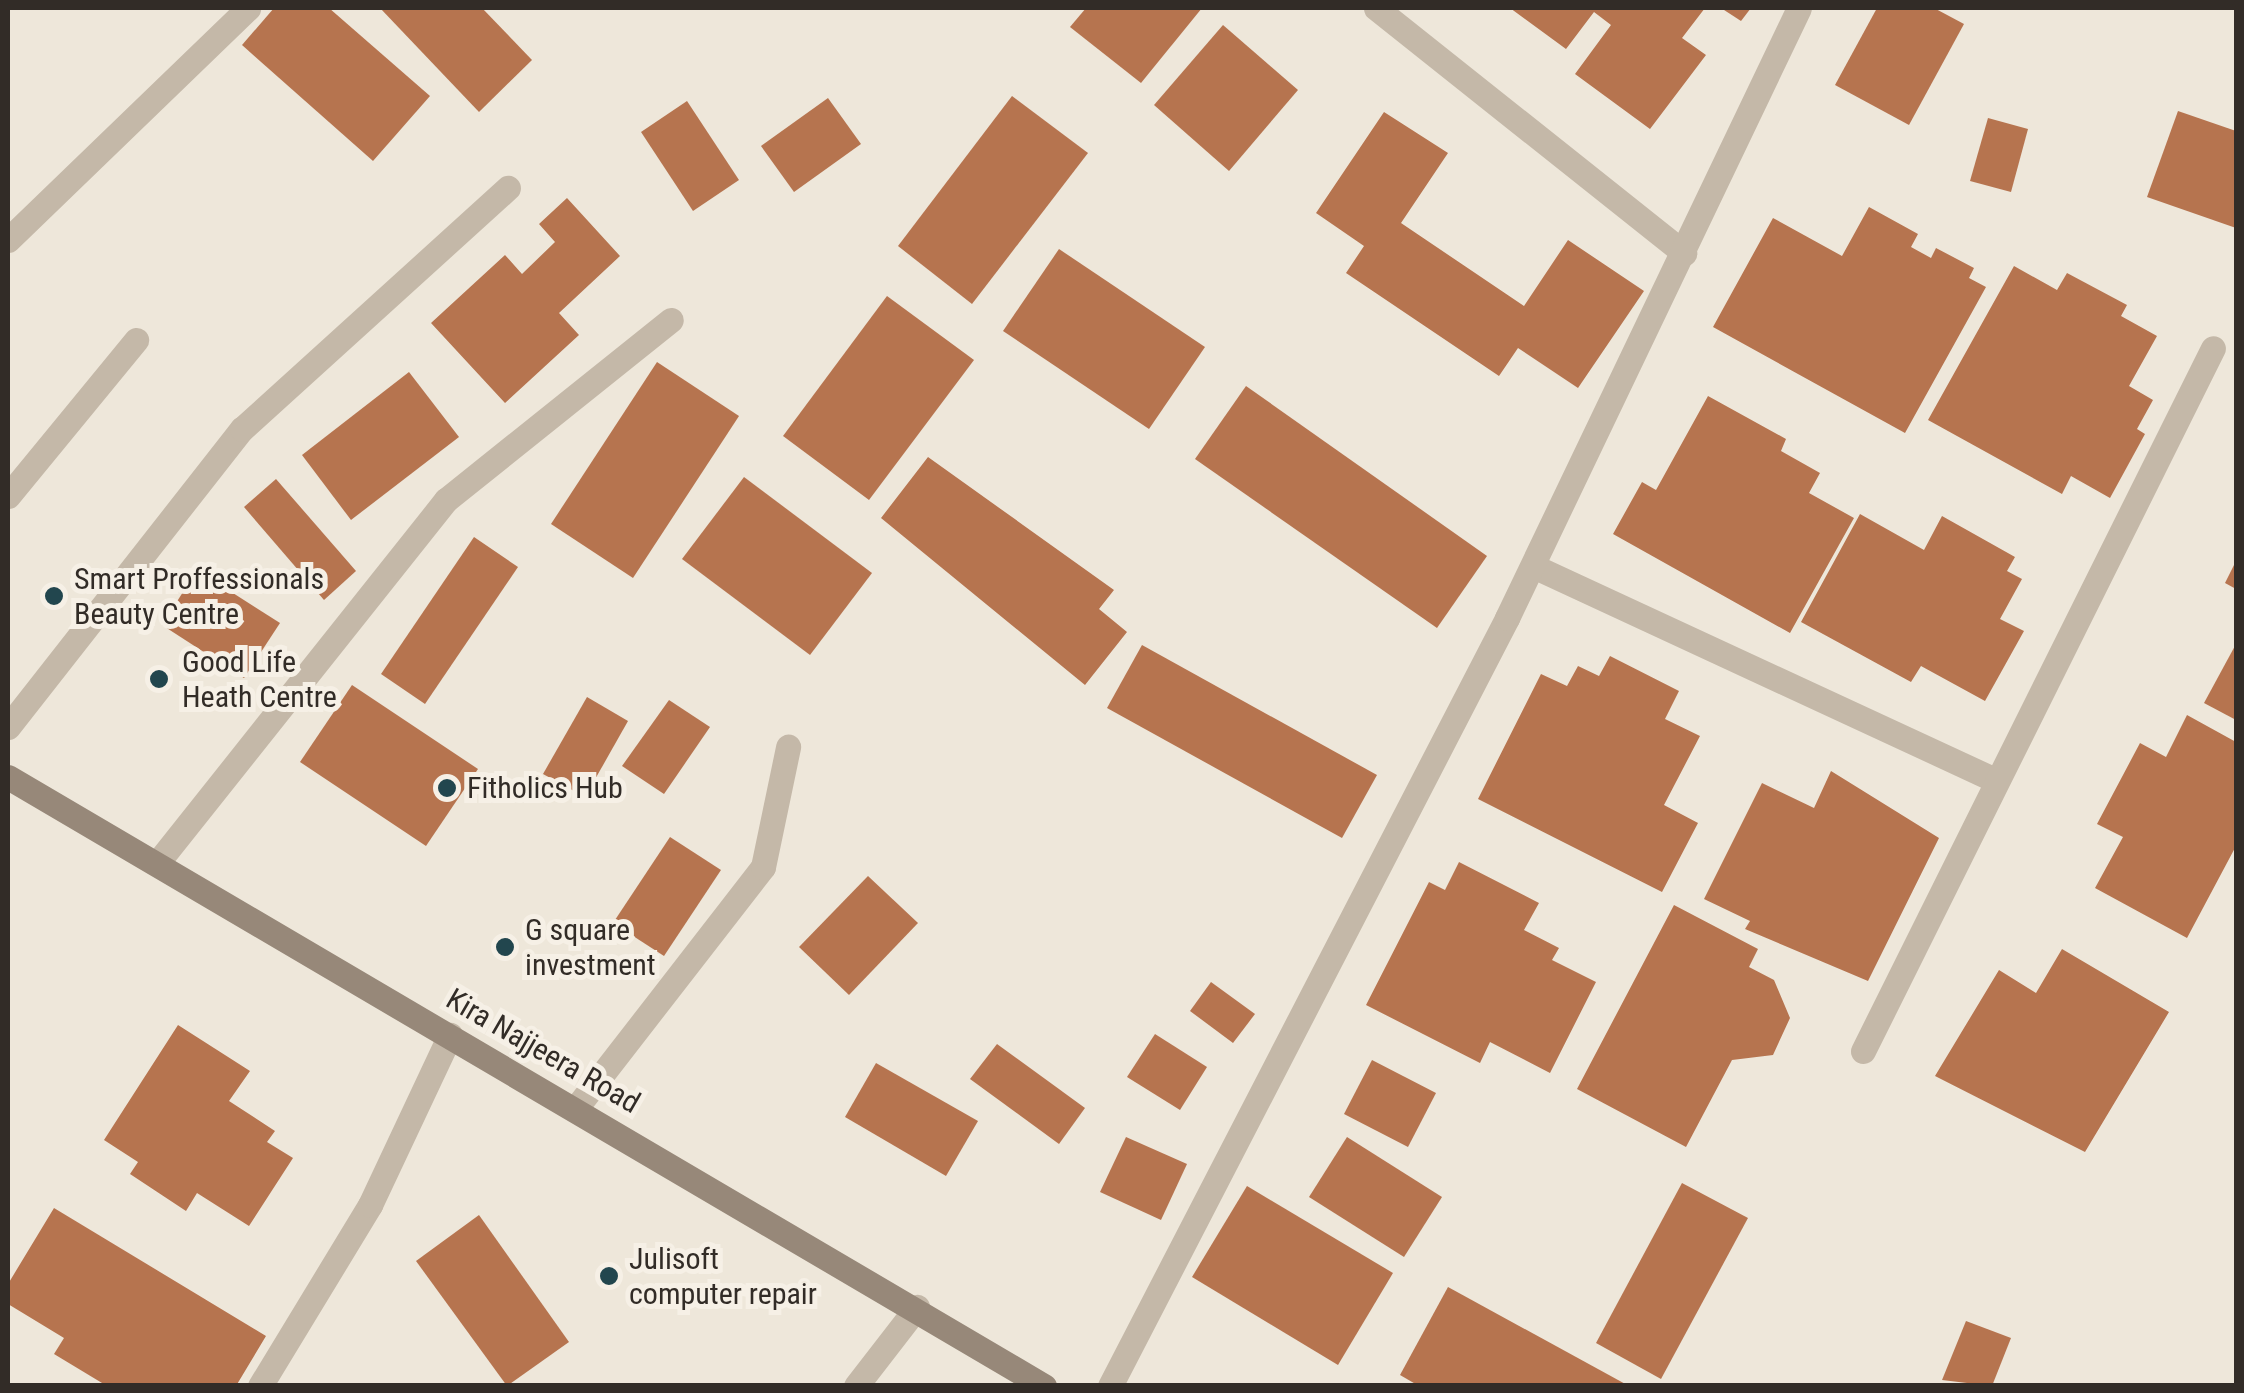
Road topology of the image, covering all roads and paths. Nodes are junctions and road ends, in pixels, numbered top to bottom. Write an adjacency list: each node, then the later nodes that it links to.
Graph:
1 (248, 8): 5 (street)
2 (1376, 8): 6 (street)
3 (1800, 8): 6 (street)
4 (508, 188): 12 (street)
5 (8, 240)
6 (1684, 253): 11 (street)
7 (671, 320): 16 (street)
8 (136, 340): 10 (street)
9 (2213, 348): 15 (street)
10 (8, 496)
11 (1532, 566): 15 (street); 24 (street)
12 (8, 727)
13 (788, 747): 19 (street)
14 (8, 777): 16 (main road, Kira Najjeera Road)
15 (1992, 779): 18 (street)
16 (158, 862): 17 (main road, Kira Najjeera Road)
17 (450, 1036): 19 (main road, Kira Najjeera Road); 21 (street)
18 (1863, 1051)
19 (576, 1108): 20 (main road, Kira Najjeera Road)
20 (917, 1307): 22 (street); 23 (main road, Kira Najjeera Road)
21 (260, 1386)
22 (856, 1386)
23 (1044, 1386)
24 (1110, 1386)

